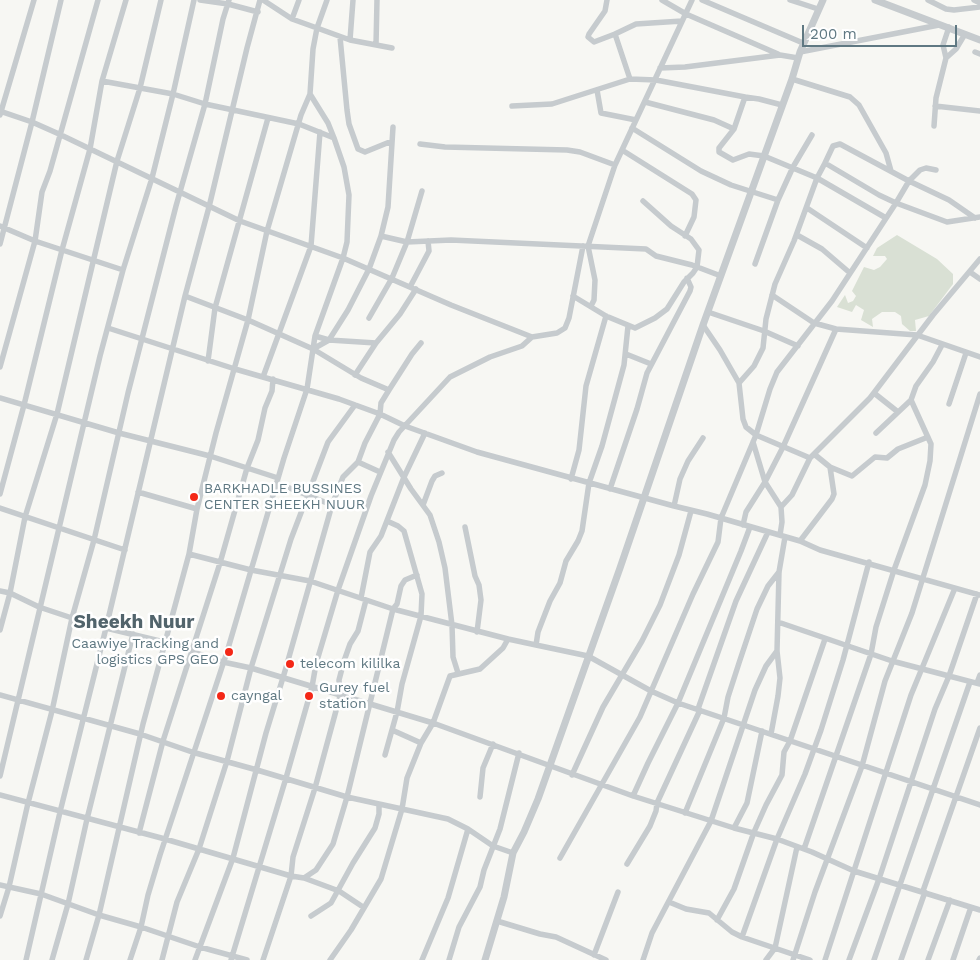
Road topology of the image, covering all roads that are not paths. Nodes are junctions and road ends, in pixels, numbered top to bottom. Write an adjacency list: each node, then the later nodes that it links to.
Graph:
1 (34, 0): 61 (street)
2 (61, 0): 64 (street)
3 (98, 0): 71 (street)
4 (126, 0): 48 (street)
5 (161, 0): 49 (street)
6 (194, 0): 51 (street)
7 (201, 0): 22 (street)
8 (262, 0): 26 (street); 28 (street)
9 (300, 0): 28 (street)
10 (327, 0): 32 (street)
11 (353, 0): 36 (street)
12 (377, 0): 39 (street)
13 (607, 0): 33 (street)
14 (662, 0): 27 (street)
15 (692, 0): 27 (street)
16 (702, 0): 38 (street)
17 (790, 0): 25 (street)
18 (823, 0): 25 (street)
19 (875, 0): 30 (street)
20 (928, 0): 24 (street)
21 (974, 0): 23 (street)
22 (228, 2): 26 (street); 55 (street)
23 (980, 3)
24 (980, 7)
25 (818, 9): 38 (street)
26 (258, 12): 59 (street)
27 (686, 14): 29 (street); 41 (street)
28 (292, 19): 32 (street)
29 (682, 21): 33 (street); 44 (street)
30 (941, 24): 31 (street); 42 (street)
31 (948, 27): 34 (street); 43 (street)
32 (317, 28): 35 (street); 52 (street)
33 (615, 34): 45 (street)
34 (964, 34): 37 (street); 43 (street)
35 (340, 37): 36 (street); 74 (street)
36 (350, 40): 39 (street)
37 (980, 40)
38 (803, 43): 42 (street)
39 (376, 45): 40 (street)
40 (392, 48)
41 (780, 54): 42 (street); 44 (street)
42 (799, 55): 46 (street)
43 (946, 58): 58 (street)
44 (660, 68): 47 (street)
45 (630, 79): 47 (street); 50 (street)
46 (792, 79): 56 (street); 84 (street)
47 (656, 80): 53 (street); 54 (street)
48 (102, 81): 49 (street); 76 (street)
49 (140, 88): 51 (street); 79 (street)
50 (597, 90): 57 (street); 63 (street)
51 (173, 94): 55 (street); 85 (street)
52 (310, 94): 65 (street); 73 (street)
53 (745, 98): 56 (street); 69 (street)
54 (646, 102): 63 (street); 69 (street)
55 (205, 104): 59 (street); 90 (street)
56 (782, 105): 78 (street)
57 (512, 106)
58 (935, 106): 60 (street); 66 (street)
59 (233, 109): 62 (street); 94 (street)
60 (980, 111)
61 (0, 112): 64 (street)
62 (268, 118): 65 (street); 98 (street)
63 (636, 120): 68 (street)
64 (32, 122): 71 (street); 99 (street)
65 (299, 124): 70 (street); 100 (street)
66 (934, 126)
67 (393, 127): 74 (street)
68 (632, 128): 77 (street); 89 (street)
69 (734, 129): 78 (street)
70 (320, 132): 73 (street); 108 (street)
71 (59, 134): 76 (street); 105 (street)
72 (812, 135): 82 (street)
73 (334, 138): 112 (street)
74 (392, 142): 102 (street)
75 (420, 144): 81 (street)
76 (90, 149): 79 (street); 111 (street)
77 (622, 150): 81 (street); 103 (street)
78 (764, 156): 82 (street); 89 (street)
79 (117, 161): 85 (street); 114 (street)
80 (825, 163): 84 (street); 86 (street); 93 (street)
81 (615, 165): 109 (street)
82 (792, 167): 86 (street); 91 (street)
83 (936, 170): 87 (street)
84 (891, 171): 87 (street)
85 (152, 178): 90 (street); 118 (street)
86 (817, 178): 95 (street); 97 (street)
87 (909, 181): 93 (street); 96 (street)
88 (422, 191): 106 (street)
89 (752, 192): 91 (street); 121 (street)
90 (180, 193): 94 (street); 145 (street)
91 (778, 200): 115 (street)
92 (643, 201): 103 (street)
93 (896, 203): 96 (street); 97 (street)
94 (209, 207): 98 (street); 127 (street)
95 (807, 208): 101 (street); 110 (street)
96 (978, 217)
97 (886, 218): 110 (street)
98 (240, 221): 100 (street); 130 (street)
99 (2, 226): 105 (street); 107 (street)
100 (268, 231): 108 (street); 134 (street)
101 (797, 235): 120 (street); 126 (street)
102 (381, 236): 106 (street); 117 (street)
103 (685, 236): 116 (street)
104 (428, 241): 106 (street); 109 (street); 125 (street)
105 (35, 242): 111 (street); 158 (street)
106 (407, 242): 122 (street)
107 (0, 244)
108 (310, 246): 112 (street); 141 (street)
109 (585, 246): 116 (street); 128 (street); 129 (street)
110 (867, 248): 120 (street)
111 (62, 250): 114 (street); 170 (street)
112 (343, 258): 117 (street); 143 (street)
113 (980, 259): 119 (street)
114 (93, 260): 118 (street); 174 (street)
115 (755, 264)
116 (697, 267): 121 (street); 123 (street)
117 (369, 268): 122 (street); 146 (street)
118 (123, 270): 138 (street)
119 (970, 272): 124 (street); 142 (street)
120 (850, 273): 135 (street)
121 (721, 276): 131 (street)
122 (392, 278): 125 (street); 133 (street)
123 (687, 278): 137 (street); 157 (street)
124 (980, 279)
125 (413, 288): 144 (street); 147 (street)
126 (772, 295): 135 (street); 140 (street)
127 (185, 296): 130 (street); 152 (street)
128 (573, 296): 129 (street); 144 (street)
129 (591, 306): 132 (street)
130 (215, 308): 134 (street); 156 (street)
131 (708, 312): 136 (street); 140 (street)
132 (606, 316): 137 (street); 196 (street)
133 (369, 318)
134 (248, 320): 141 (street); 159 (street)
135 (814, 323): 139 (street); 150 (street)
136 (703, 325): 163 (street); 204 (street)
137 (628, 326): 154 (street)
138 (108, 328): 145 (street); 176 (street)
139 (836, 329): 142 (street); 186 (street)
140 (764, 331): 150 (street); 163 (street)
141 (278, 334): 151 (street); 161 (street)
142 (917, 335): 149 (street); 166 (street)
143 (315, 336): 146 (street); 151 (street)
144 (532, 337): 177 (street)
145 (143, 339): 152 (street); 178 (street)
146 (329, 340): 147 (street); 151 (street)
147 (376, 343): 160 (street)
148 (421, 343): 165 (street)
149 (942, 345): 153 (street); 169 (street)
150 (798, 346): 181 (street)
151 (312, 349): 160 (street); 164 (street)
152 (172, 350): 156 (street); 184 (street)
153 (966, 353): 155 (street); 171 (street)
154 (626, 354): 157 (street); 199 (street)
155 (980, 357)
156 (208, 361): 159 (street)
157 (650, 364): 200 (street)
158 (0, 367)
159 (235, 369): 161 (street); 188 (street)
160 (355, 375): 165 (street)
161 (264, 377): 162 (street)
162 (273, 379): 164 (street); 192 (street)
163 (739, 383): 181 (street)
164 (307, 389): 172 (street); 197 (street)
165 (389, 390): 175 (street)
166 (874, 393): 173 (street); 189 (street)
167 (980, 394): 232 (street)
168 (0, 398): 170 (street)
169 (911, 400): 173 (street); 182 (street)
170 (24, 404): 174 (street); 202 (street)
171 (949, 404)
172 (355, 405): 175 (street); 203 (street)
173 (898, 412): 180 (street)
174 (56, 414): 176 (street); 212 (street)
175 (380, 414): 177 (street); 190 (street)
176 (84, 422): 178 (street); 216 (street)
177 (405, 426): 179 (street); 187 (street)
178 (119, 432): 184 (street); 221 (street)
179 (425, 433): 195 (street); 196 (street)
180 (876, 433)
181 (756, 436): 185 (street); 186 (street)
182 (928, 437): 191 (street); 228 (street)
183 (702, 438): 207 (street)
184 (150, 441): 188 (street); 201 (street)
185 (753, 442): 198 (street); 213 (street)
186 (783, 447): 189 (street); 198 (street)
187 (388, 452): 193 (street); 195 (street)
188 (210, 456): 192 (street); 210 (street)
189 (812, 456): 191 (street); 208 (street)
190 (358, 462): 193 (street); 205 (street)
191 (830, 467): 222 (street)
192 (247, 468): 197 (street); 226 (street)
193 (380, 472): 235 (street)
194 (442, 473): 206 (street)
195 (404, 477): 206 (street); 214 (street)
196 (571, 478): 199 (street)
197 (278, 480): 203 (street); 227 (street)
198 (765, 482): 208 (street); 215 (street)
199 (589, 483): 200 (street); 253 (street)
200 (610, 489): 204 (street)
201 (138, 492): 210 (street); 223 (street)
202 (0, 494)
203 (307, 494): 205 (street); 230 (street)
204 (644, 498): 207 (street); 258 (street)
205 (332, 505): 233 (street)
206 (423, 505): 245 (street)
207 (674, 506): 211 (street)
208 (781, 507): 220 (street)
209 (0, 508): 212 (street)
210 (198, 509): 224 (street)
211 (691, 511): 213 (street); 265 (street)
212 (25, 517): 216 (street); 237 (street)
213 (720, 518): 215 (street); 271 (street)
214 (386, 521): 231 (street); 239 (street)
215 (743, 525): 218 (street)
216 (58, 527): 221 (street); 240 (street)
217 (465, 527): 248 (street)
218 (750, 527): 219 (street); 275 (street)
219 (768, 532): 220 (street); 277 (street)
220 (782, 536): 222 (street); 229 (street)
221 (94, 540): 223 (street); 243 (street)
222 (800, 541): 225 (street)
223 (125, 550): 246 (street)
224 (189, 554): 226 (street); 252 (street)
225 (869, 562): 228 (street); 254 (street)
226 (220, 563): 227 (street); 255 (street)
227 (252, 570): 230 (street); 260 (street)
228 (894, 570): 232 (street); 257 (street)
229 (779, 572): 244 (street); 280 (street)
230 (279, 575): 233 (street); 261 (street)
231 (417, 575): 241 (street); 242 (street)
232 (922, 579): 234 (street); 259 (street)
233 (310, 580): 235 (street); 267 (street)
234 (954, 588): 238 (street); 262 (street)
235 (338, 590): 239 (street); 270 (street)
236 (0, 591): 237 (street)
237 (10, 593): 240 (street); 247 (street)
238 (979, 595): 266 (street)
239 (363, 599): 241 (street); 273 (street)
240 (39, 607): 243 (street); 274 (street)
241 (393, 609): 242 (street); 276 (street)
242 (421, 616): 245 (street); 279 (street)
243 (72, 618): 246 (street); 278 (street)
244 (778, 622): 251 (street); 256 (street)
245 (452, 625): 248 (street); 263 (street)
246 (106, 628): 249 (street); 281 (street)
247 (0, 630)
248 (477, 632): 250 (street)
249 (133, 634): 252 (street); 284 (street)
250 (508, 639): 253 (street); 263 (street)
251 (825, 639): 254 (street); 291 (street)
252 (164, 642): 255 (street); 288 (street)
253 (536, 645): 258 (street)
254 (846, 646): 257 (street); 294 (street)
255 (192, 650): 260 (street); 290 (street)
256 (776, 651): 283 (street); 289 (street)
257 (871, 654): 259 (street); 298 (street)
258 (588, 656): 265 (street); 300 (street)
259 (892, 661): 262 (street); 301 (street)
260 (223, 662): 261 (street); 295 (street)
261 (251, 668): 267 (street); 299 (street)
262 (921, 668): 266 (street); 303 (street)
263 (458, 674): 282 (street)
264 (980, 675): 269 (street)
265 (622, 676): 271 (street); 304 (street)
266 (949, 676): 268 (street); 307 (street)
267 (283, 678): 270 (street); 302 (street)
268 (970, 682): 269 (street); 310 (street)
269 (978, 684)
270 (312, 687): 273 (street); 306 (street)
271 (651, 691): 275 (street); 308 (street)
272 (0, 696): 274 (street)
273 (340, 696): 276 (street); 309 (street)
274 (19, 701): 278 (street); 305 (street)
275 (678, 703): 277 (street); 313 (street)
276 (369, 704): 279 (street); 314 (street)
277 (699, 709): 280 (street); 318 (street)
278 (52, 710): 281 (street); 317 (street)
279 (397, 712): 282 (street); 286 (street)
280 (724, 718): 283 (street); 323 (street)
281 (83, 719): 284 (street); 322 (street)
282 (433, 723): 292 (street); 293 (street)
283 (744, 725): 287 (street); 325 (street)
284 (110, 726): 288 (street); 324 (street)
285 (980, 728): 315 (street)
286 (392, 730): 292 (street); 297 (street)
287 (762, 731): 289 (street); 327 (street)
288 (140, 734): 290 (street); 326 (street)
289 (771, 734): 291 (street)
290 (163, 741): 295 (street); 330 (street)
291 (790, 741): 294 (street); 329 (street)
292 (421, 743): 321 (street)
293 (493, 744): 296 (street); 312 (street)
294 (814, 749): 298 (street); 331 (street)
295 (192, 752): 299 (street); 332 (street)
296 (519, 753): 300 (street); 333 (street)
297 (385, 755)
298 (836, 757): 301 (street); 334 (street)
299 (227, 761): 302 (street); 335 (street)
300 (550, 765): 304 (street); 336 (street)
301 (862, 766): 303 (street); 339 (street)
302 (257, 770): 306 (street); 337 (street)
303 (886, 774): 307 (street); 342 (street)
304 (572, 775): 308 (street)
305 (0, 776)
306 (286, 778): 309 (street); 341 (street)
307 (911, 781): 310 (street); 345 (street)
308 (602, 784): 313 (street); 338 (street)
309 (316, 788): 314 (street); 343 (street)
310 (934, 789): 315 (street); 347 (street)
311 (0, 795): 317 (street)
312 (480, 796)
313 (633, 796): 318 (street)
314 (347, 797): 319 (street); 344 (street)
315 (957, 797): 320 (street); 351 (street)
316 (980, 798): 320 (street)
317 (28, 803): 322 (street); 348 (street)
318 (657, 803): 323 (street); 340 (street)
319 (379, 804): 321 (street); 349 (street)
320 (979, 805)
321 (402, 809): 328 (street); 356 (street)
322 (60, 812): 324 (street); 352 (street)
323 (685, 813): 325 (street)
324 (87, 819): 326 (street); 355 (street)
325 (711, 821): 327 (street); 354 (street)
326 (118, 828): 330 (street); 359 (street)
327 (734, 828): 329 (street)
328 (468, 829): 333 (street); 381 (street)
329 (754, 832): 331 (street); 362 (street)
330 (139, 833): 332 (street)
331 (777, 838): 334 (street); 366 (street)
332 (165, 839): 335 (street); 364 (street)
333 (492, 846): 336 (street); 382 (street)
334 (800, 848): 339 (street); 368 (street)
335 (199, 849): 337 (street); 365 (street)
336 (513, 853): 363 (street)
337 (233, 858): 341 (street); 367 (street)
338 (560, 858)
339 (828, 858): 342 (street); 370 (street)
340 (627, 864)
341 (260, 867): 343 (street); 371 (street)
342 (854, 871): 345 (street); 388 (street)
343 (291, 876): 344 (street); 379 (street)
344 (304, 878): 349 (street)
345 (879, 879): 347 (street); 389 (street)
346 (0, 885): 348 (street)
347 (901, 885): 351 (street); 390 (street)
348 (9, 887): 352 (street); 360 (street)
349 (339, 891): 356 (street); 361 (street)
350 (618, 892): 369 (street)
351 (924, 892): 353 (street); 391 (street)
352 (41, 894): 355 (street); 372 (street)
353 (950, 900): 357 (street); 392 (street)
354 (669, 902): 362 (street); 385 (street)
355 (68, 904): 359 (street); 373 (street)
356 (363, 907): 380 (street)
357 (971, 907): 358 (street); 393 (street)
358 (980, 910)
359 (99, 915): 364 (street); 374 (street)
360 (0, 916)
361 (311, 916)
362 (717, 920): 366 (street)
363 (497, 921): 369 (street); 383 (street)
364 (141, 927): 365 (street); 375 (street)
365 (169, 936): 367 (street); 376 (street)
366 (742, 937): 368 (street)
367 (200, 947): 371 (street); 377 (street)
368 (775, 948): 370 (street); 386 (street)
369 (594, 955): 384 (street)
370 (794, 957): 387 (street)
371 (231, 958): 378 (street)
372 (26, 960)
373 (52, 960)
374 (86, 960)
375 (130, 960)
376 (162, 960)
377 (196, 960)
378 (247, 960)
379 (263, 960)
380 (330, 960)
381 (422, 960)
382 (449, 960)
383 (485, 960)
384 (606, 960)
385 (643, 960)
386 (766, 960)
387 (810, 960)
388 (825, 960)
389 (849, 960)
390 (874, 960)
391 (901, 960)
392 (928, 960)
393 (953, 960)

